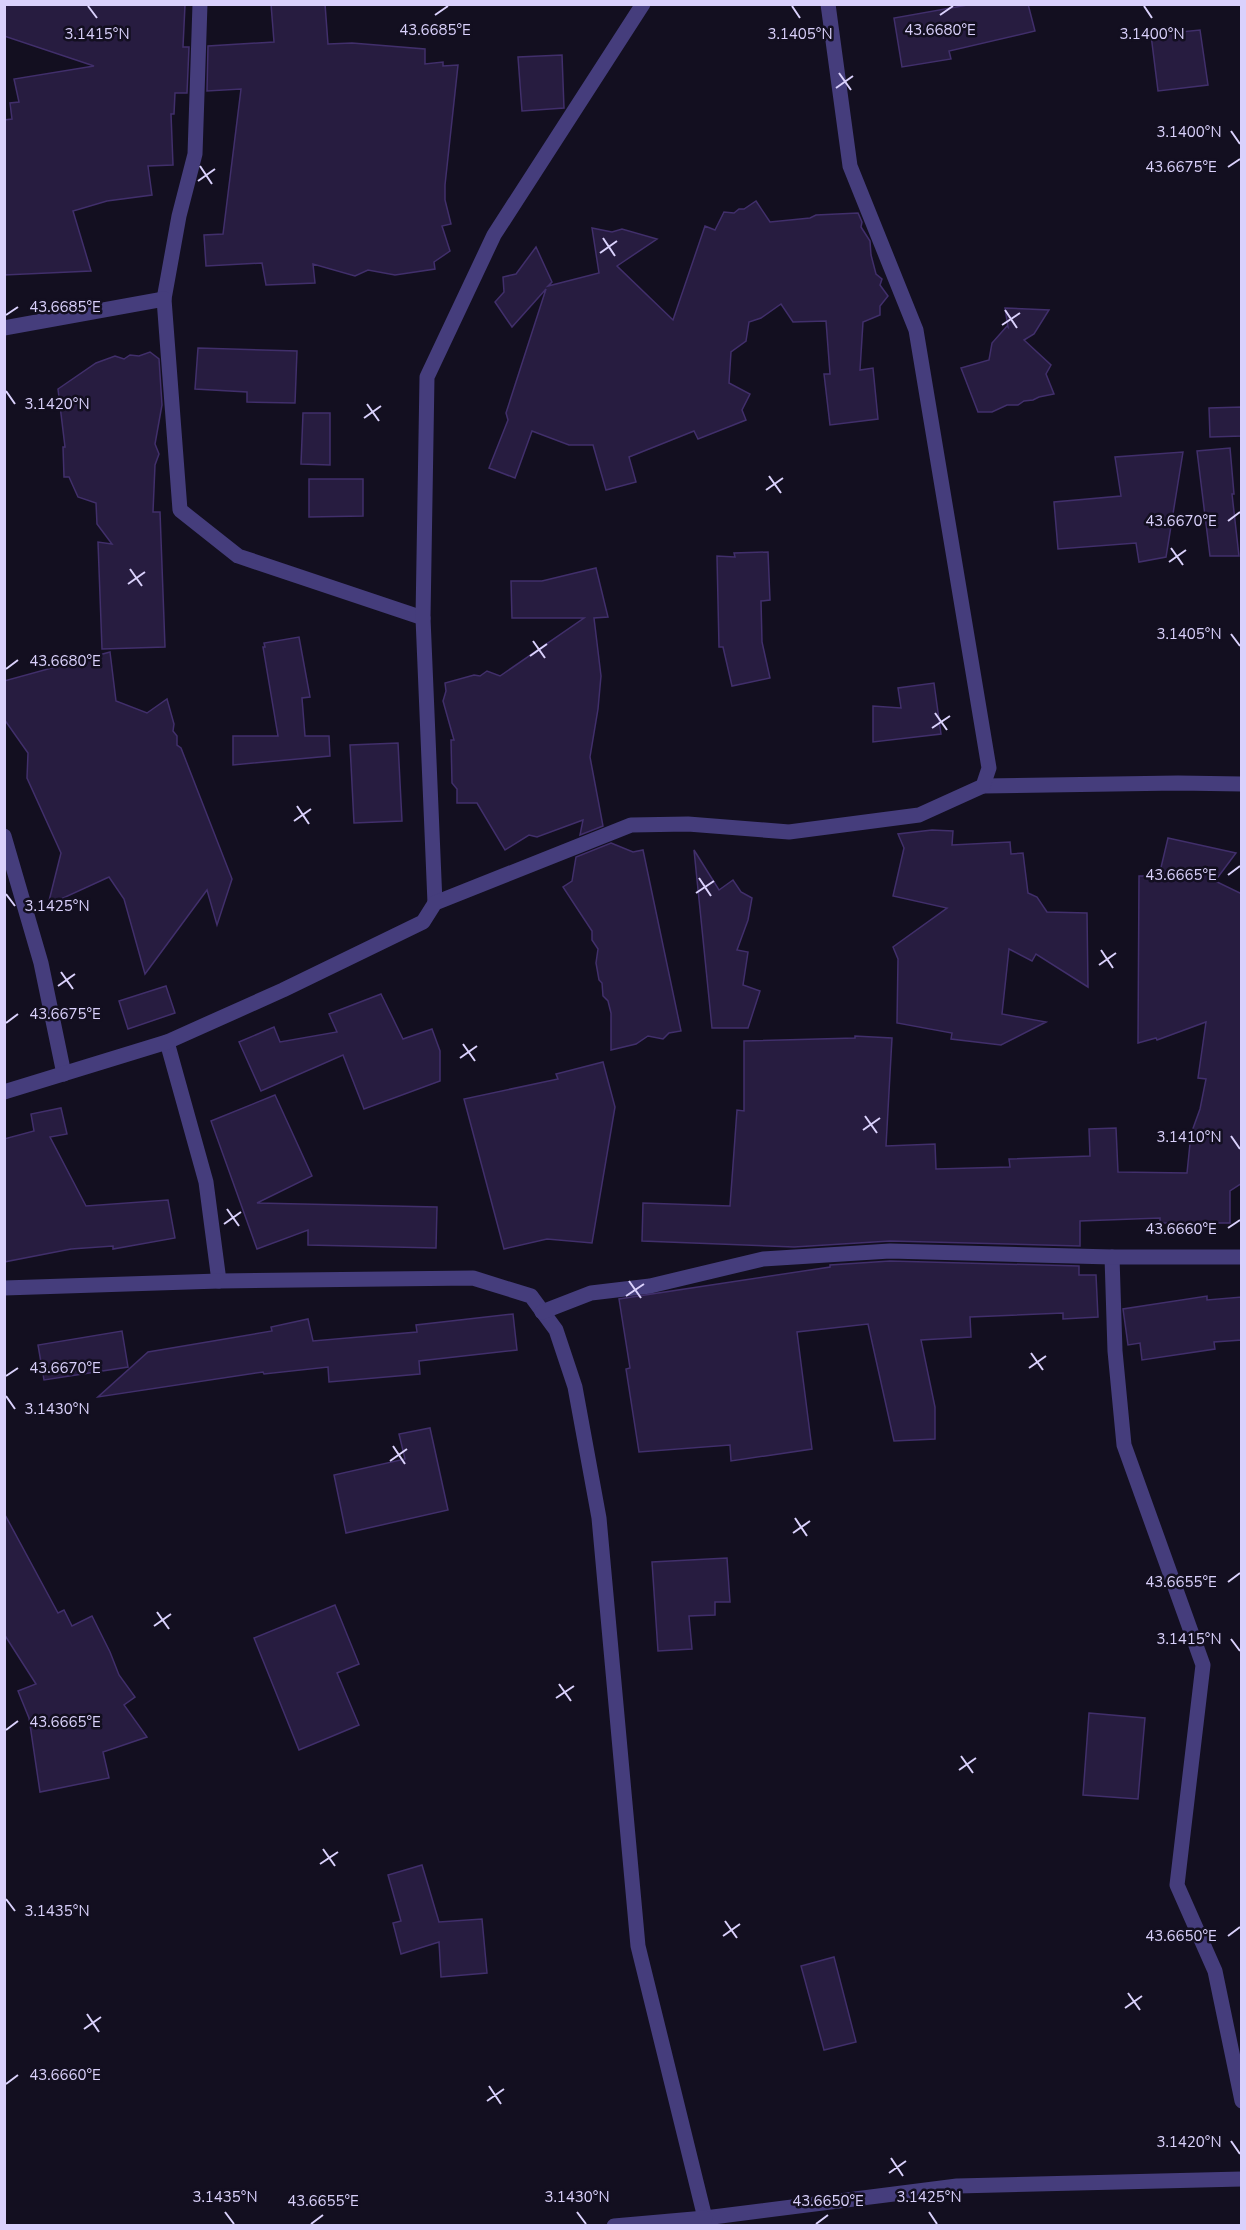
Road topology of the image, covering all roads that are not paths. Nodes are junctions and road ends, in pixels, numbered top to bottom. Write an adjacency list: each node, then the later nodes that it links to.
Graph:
1 (200, 4): 4 (street)
2 (643, 4): 6 (street)
3 (828, 4): 8 (street)
4 (164, 298): 5 (street); 6 (street)
5 (4, 328)
6 (423, 618): 10 (street)
7 (1242, 784): 8 (street)
8 (983, 786): 10 (street)
9 (4, 836): 12 (street)
10 (435, 903): 11 (street)
11 (167, 1042): 12 (street); 16 (street)
12 (64, 1074): 13 (street)
13 (4, 1092)
14 (1112, 1257): 15 (street); 18 (street); 19 (street)
15 (1242, 1257)
16 (219, 1281): 17 (street); 18 (street)
17 (4, 1288)
18 (542, 1312): 21 (street)
19 (1242, 2101)
20 (1242, 2179): 21 (street)
21 (705, 2222): 22 (street)
22 (614, 2226)

